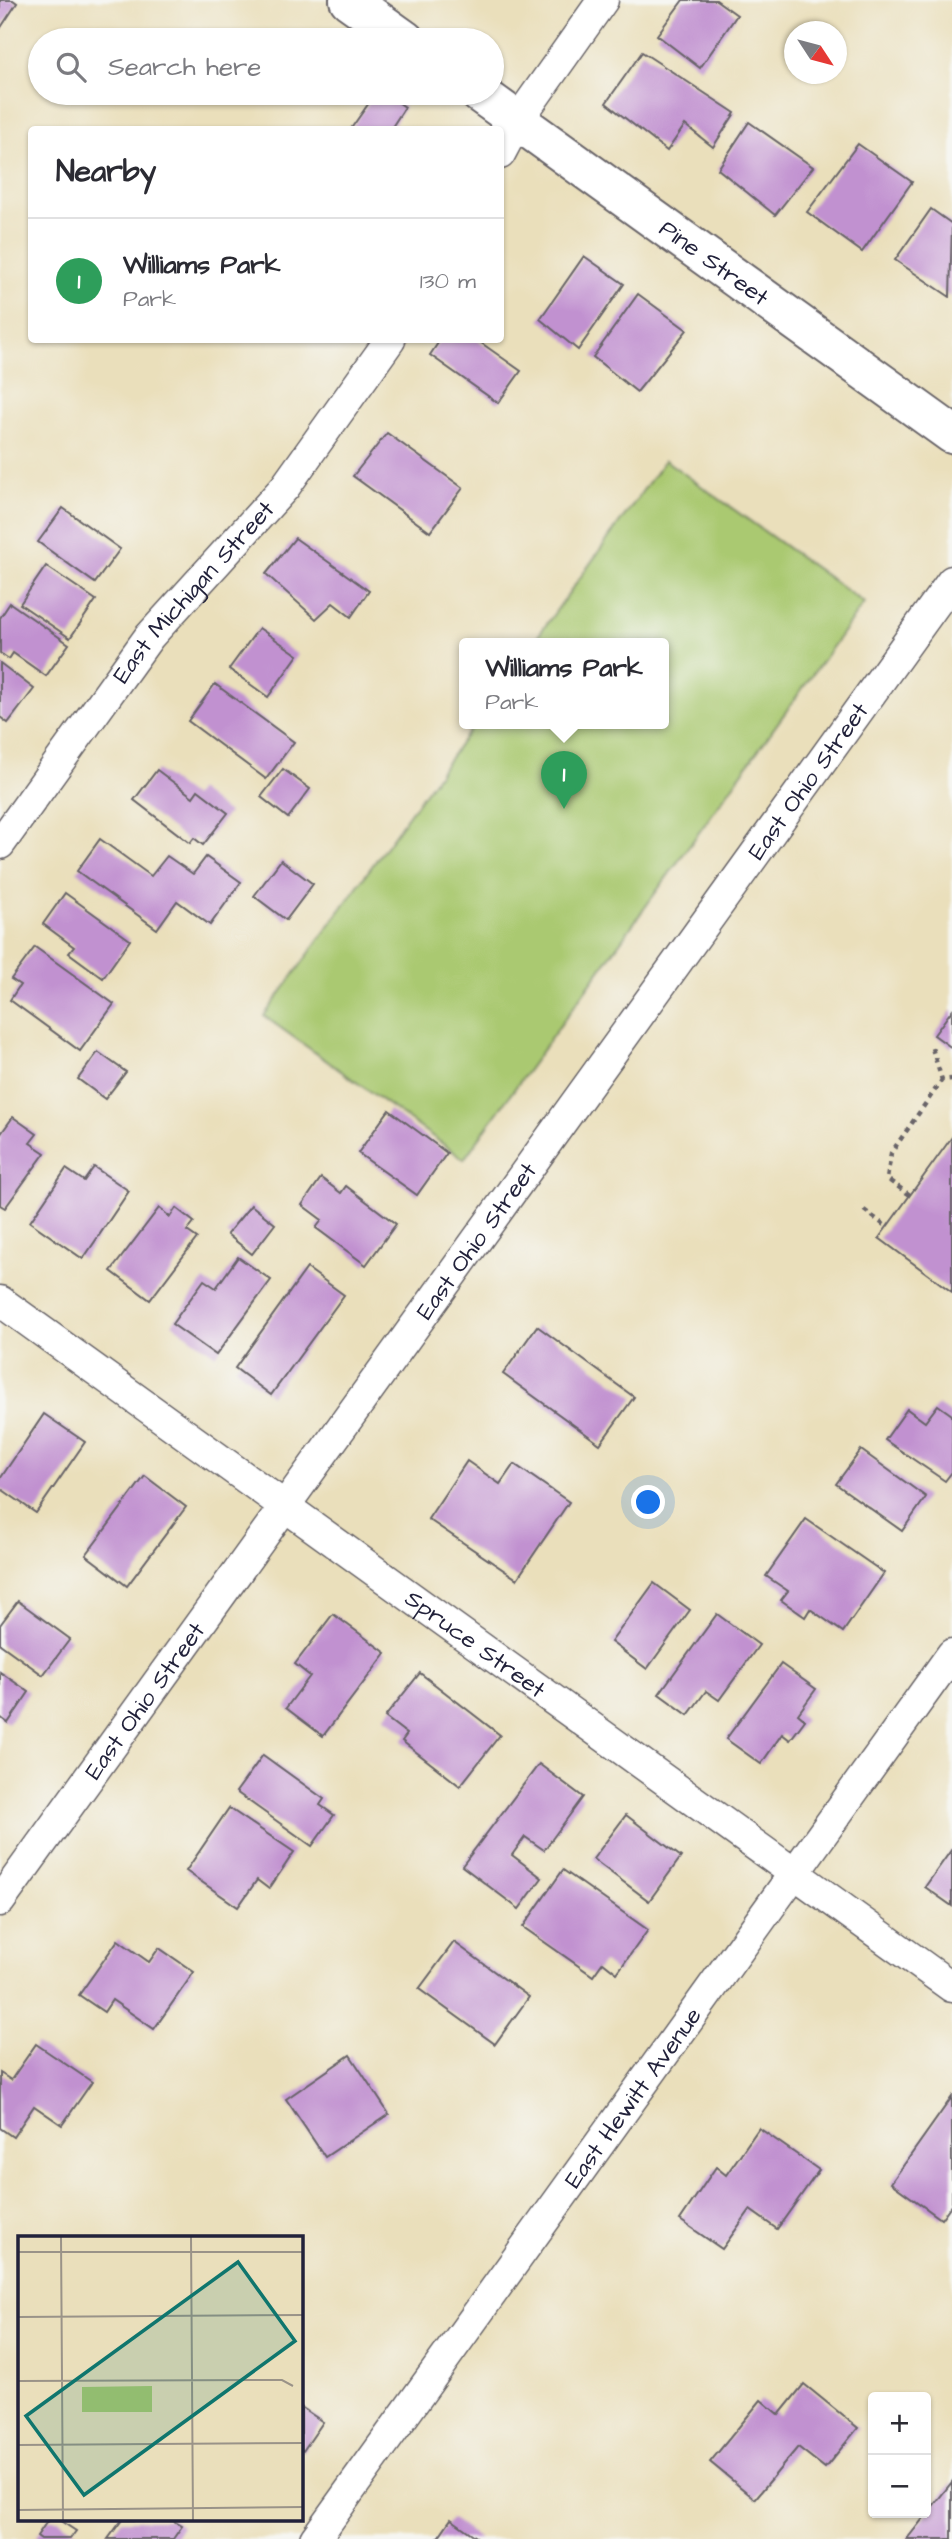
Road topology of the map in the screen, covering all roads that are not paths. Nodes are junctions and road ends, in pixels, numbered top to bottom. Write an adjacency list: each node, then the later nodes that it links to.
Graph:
1 (349, 0): 3 (street)
2 (603, 0): 5 (street)
3 (388, 28)
4 (495, 105): 5 (street, Pine Street)
5 (517, 120): 6 (street); 8 (street, Pine Street)
6 (504, 146)
7 (388, 343): 10 (street, East Michigan Street)
8 (952, 434)
9 (952, 581): 12 (street, East Ohio Street)
10 (0, 844)
11 (0, 1301): 12 (street, Spruce Street)
12 (283, 1506): 14 (street, Spruce Street); 15 (street, East Ohio Street)
13 (952, 1654): 14 (street, East Hewitt Avenue)
14 (795, 1874): 16 (street, Spruce Street); 17 (street, East Hewitt Avenue)
15 (0, 1901)
16 (952, 1987)
17 (315, 2539)

